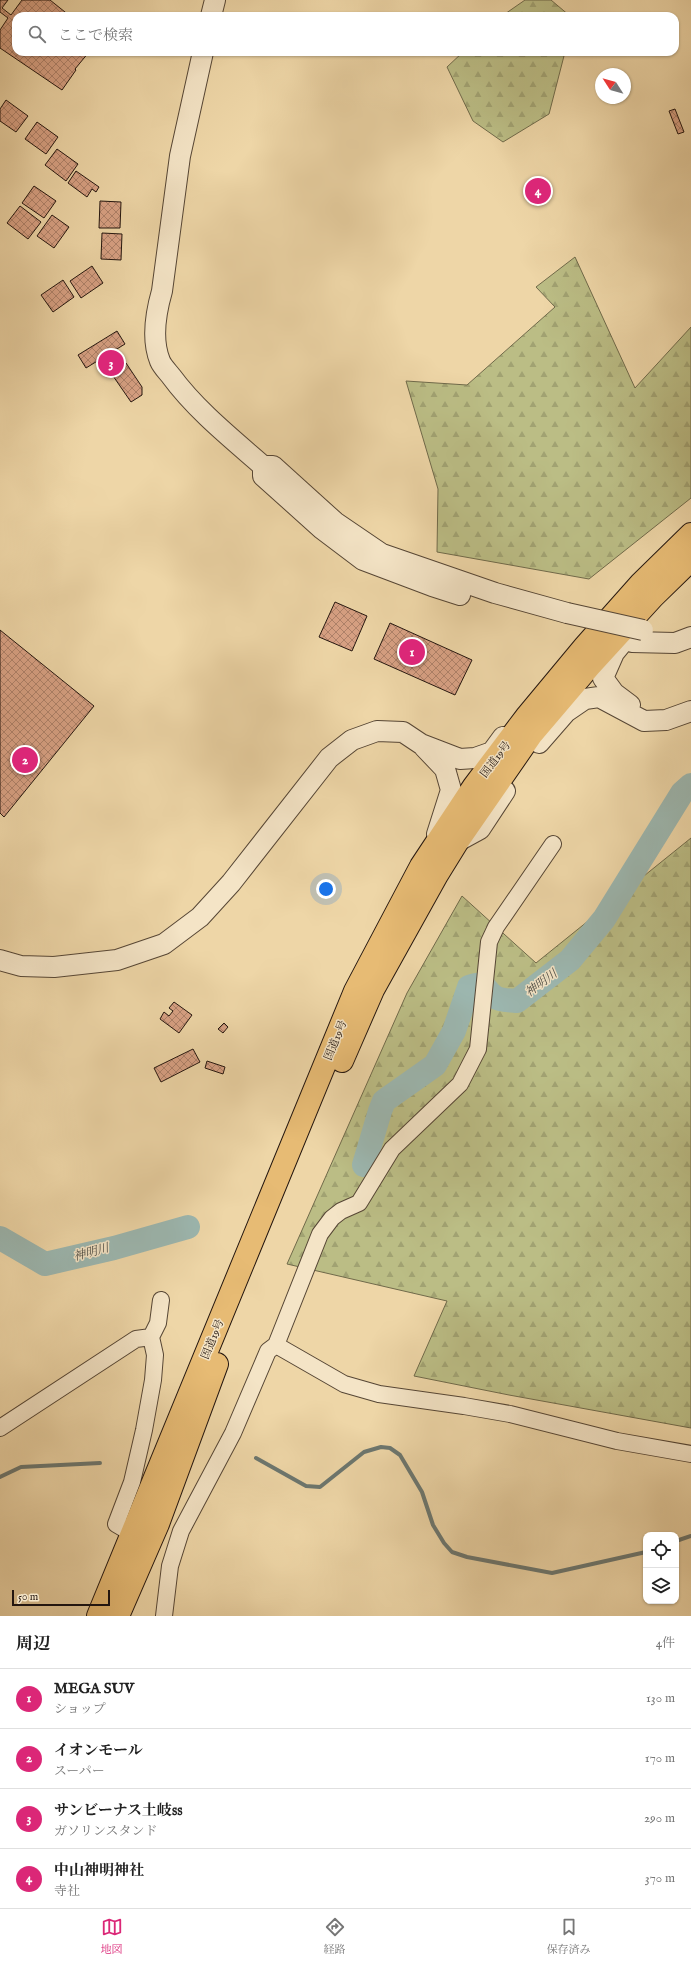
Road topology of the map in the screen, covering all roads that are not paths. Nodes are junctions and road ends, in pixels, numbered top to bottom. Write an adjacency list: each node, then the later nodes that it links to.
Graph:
1 (215, 0): 2 (street)
2 (213, 12)
3 (202, 56): 8 (street)
4 (691, 534): 10 (highway, 国道19号)
5 (691, 560): 14 (highway, 国道19号)
6 (691, 569): 11 (street)
7 (691, 624): 8 (street)
8 (638, 636): 9 (street)
9 (691, 637)
10 (585, 646): 13 (street); 16 (highway, 国道19号)
11 (691, 701)
12 (691, 711): 14 (street)
13 (422, 744): 16 (street); 17 (street)
14 (458, 842): 25 (highway, 国道19号)
15 (553, 844): 20 (street)
16 (431, 850): 23 (highway, 国道19号)
17 (0, 960)
18 (160, 1300): 19 (street)
19 (151, 1337): 21 (street); 23 (street)
20 (276, 1345): 22 (street); 26 (street)
21 (0, 1428)
22 (691, 1454)
23 (133, 1534): 24 (highway, 国道19号)
24 (98, 1616)
25 (118, 1616)
26 (164, 1616)

